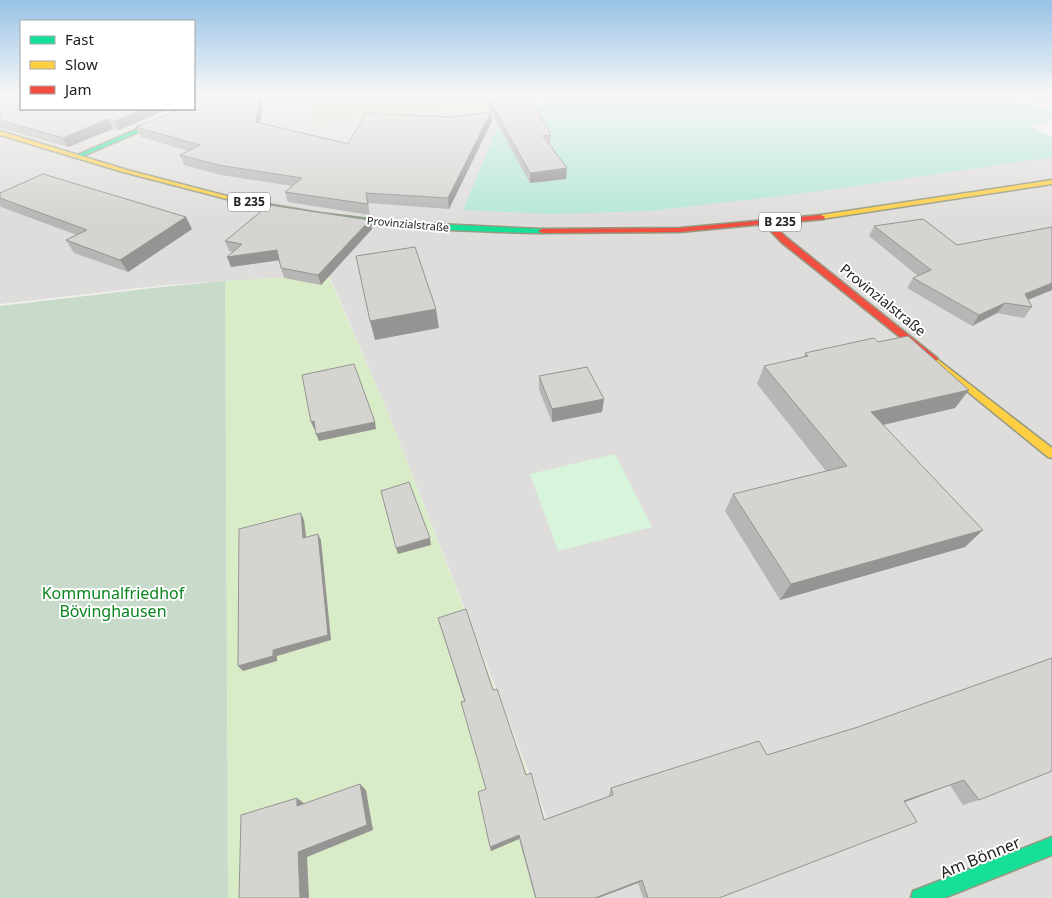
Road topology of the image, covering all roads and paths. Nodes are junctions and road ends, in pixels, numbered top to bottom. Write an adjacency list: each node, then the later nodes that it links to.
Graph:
1 (9, 136): 3 (main road, Provinzialstraße / B 235)
2 (125, 136): 3 (main road)
3 (76, 157): 5 (main road, Provinzialstraße / B 235)
4 (1052, 182): 5 (main road, Provinzialstraße / B 235)
5 (767, 223): 6 (main road, Provinzialstraße)
6 (1052, 454)
7 (1052, 846): 8 (main road, Am Bönner)
8 (920, 898)

